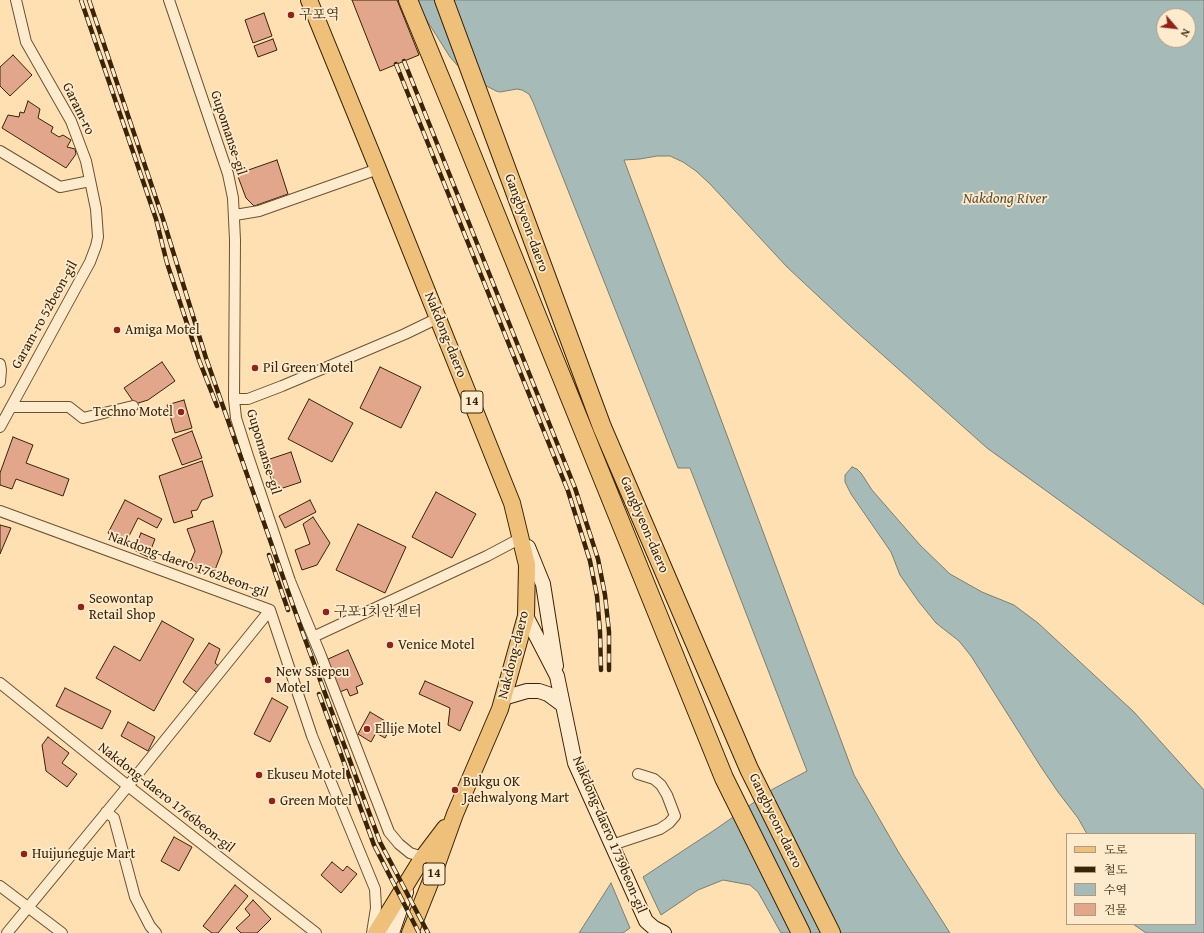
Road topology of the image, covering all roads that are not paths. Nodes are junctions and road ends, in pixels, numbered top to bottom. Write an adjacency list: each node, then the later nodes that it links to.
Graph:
1 (16, 0): 8 (street, Garam-ro)
2 (169, 0): 9 (street, Gupomanse-gil)
3 (309, 0): 7 (main road, Nakdong-daero / 14)
4 (408, 0): 46 (highway, Gangbyeon-daero)
5 (444, 0): 47 (highway, Gangbyeon-daero)
6 (0, 151): 8 (street)
7 (378, 169): 9 (street); 11 (main road, Nakdong-daero / 14)
8 (90, 181): 10 (street, Garam-ro)
9 (235, 215): 14 (street, Gupomanse-gil)
10 (98, 237): 16 (street, Garam-ro 52beon-gil)
11 (438, 318): 14 (street); 19 (main road, Nakdong-daero / 14)
12 (0, 364): 13 (street)
13 (0, 382)
14 (234, 399): 23 (street, Gupomanse-gil)
15 (133, 406): 16 (street)
16 (11, 407): 17 (street, Garam-ro 52beon-gil)
17 (0, 427)
18 (0, 511): 21 (street, Nakdong-daero 1762beon-gil)
19 (517, 522): 20 (main road, Nakdong-daero / 14); 24 (street)
20 (521, 538): 22 (main road, Nakdong-daero / 14); 23 (street)
21 (270, 610): 29 (street); 41 (street, Nakdong-daero 1762beon-gil)
22 (526, 616): 24 (street, Nakdong-daero 1739beon-gil); 26 (main road, Nakdong-daero / 14)
23 (313, 637): 33 (street, Gupomanse-gil)
24 (557, 676): 27 (street, Nakdong-daero 1739beon-gil)
25 (0, 683): 29 (street, Nakdong-daero 1766beon-gil)
26 (503, 698): 27 (street); 31 (main road, Nakdong-daero / 14)
27 (563, 705): 32 (street, Nakdong-daero 1739beon-gil)
28 (638, 774): 32 (street)
29 (128, 786): 30 (street); 40 (street, Nakdong-daero 1766beon-gil)
30 (106, 812): 36 (street); 37 (street)
31 (455, 814): 33 (main road, Nakdong-daero); 44 (main road, Nakdong-daero / 14)
32 (612, 845): 45 (street, Nakdong-daero 1739beon-gil)
33 (423, 857): 34 (main road, Nakdong-daero)
34 (413, 873): 42 (main road, Nakdong-daero); 43 (street)
35 (0, 886): 36 (street)
36 (28, 907): 38 (street); 39 (street)
37 (150, 931)
38 (7, 933)
39 (62, 933)
40 (316, 933)
41 (372, 933)
42 (376, 933)
43 (392, 933)
44 (410, 933)
45 (664, 933)
46 (801, 933)
47 (831, 933)

